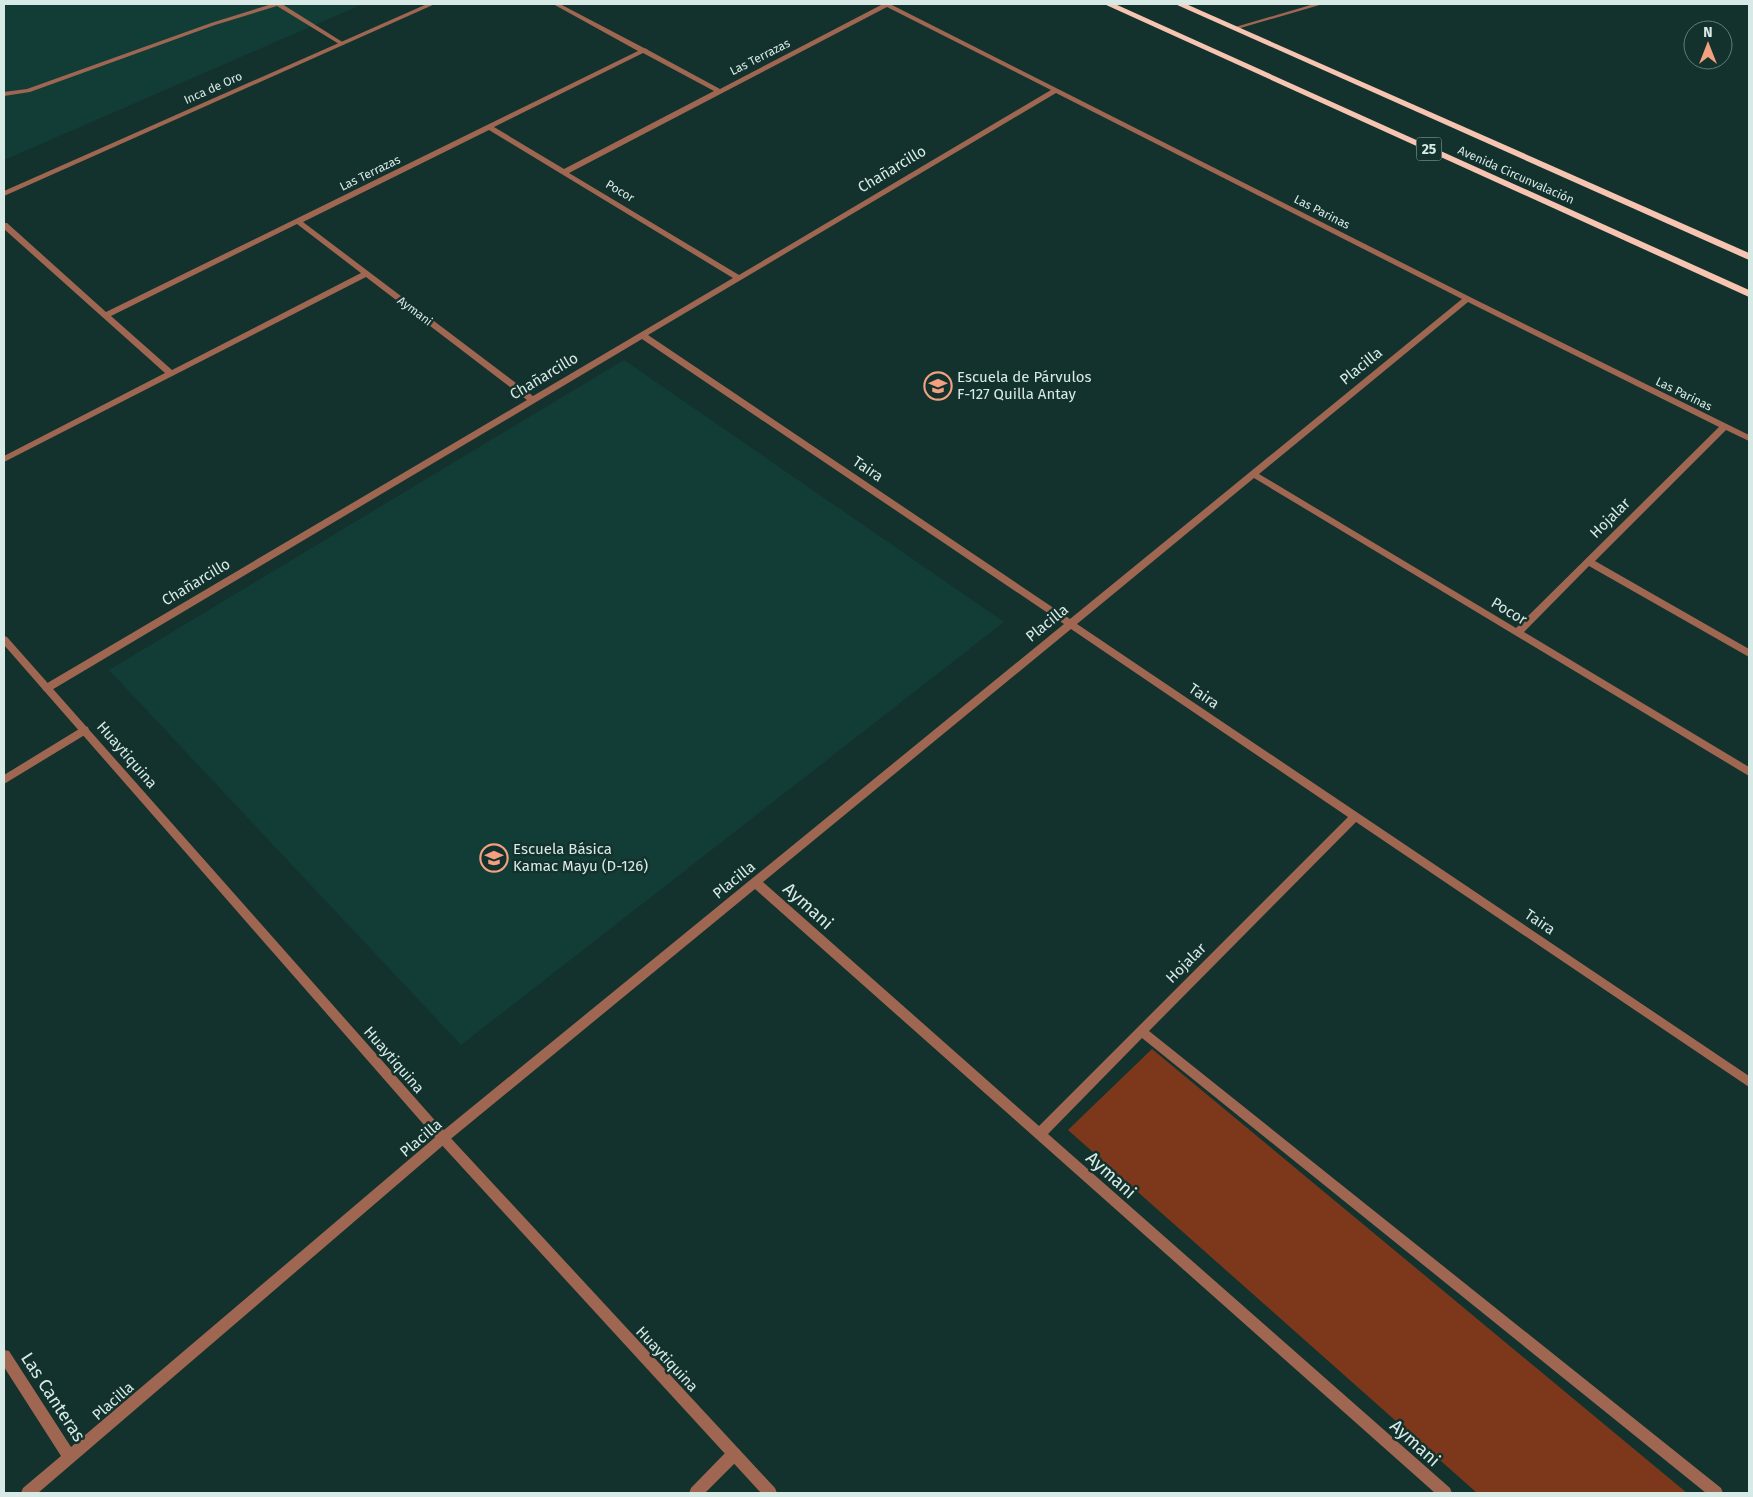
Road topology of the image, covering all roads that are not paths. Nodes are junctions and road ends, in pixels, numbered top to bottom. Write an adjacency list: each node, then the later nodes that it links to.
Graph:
1 (278, 4): 9 (street); 13 (street)
2 (432, 4): 9 (street, Inca de Oro)
3 (556, 4): 10 (street)
4 (886, 4): 11 (street, Las Terrazas); 12 (street, Las Parinas)
5 (1108, 4): 22 (highway, Avenida Circunvalación / 25)
6 (1180, 4): 8 (highway, Avenida Circunvalación / 25)
7 (1320, 4): 8 (street)
8 (1235, 28): 19 (highway, Avenida Circunvalación / 25)
9 (341, 43): 16 (street, Inca de Oro)
10 (646, 50): 11 (street); 14 (street, Las Terrazas)
11 (719, 90): 15 (street, Las Terrazas)
12 (1056, 90): 21 (street, Chañarcillo); 23 (street, Las Parinas)
13 (4, 94)
14 (489, 127): 15 (street, Pocor); 17 (street, Las Terrazas)
15 (565, 172): 21 (street, Pocor)
16 (4, 194)
17 (297, 221): 20 (street, Aymani); 24 (street, Las Terrazas)
18 (4, 225): 24 (street)
19 (1749, 257)
20 (366, 274): 26 (street); 27 (street, Aymani)
21 (739, 278): 25 (street, Chañarcillo)
22 (1749, 294)
23 (1467, 299): 28 (street, Las Parinas); 31 (street, Placilla)
24 (105, 316): 26 (street)
25 (642, 335): 27 (street, Chañarcillo); 33 (street, Taira)
26 (171, 374): 30 (street)
27 (533, 400): 37 (street, Chañarcillo)
28 (1725, 426): 29 (street, Las Parinas); 32 (street, Hojalar)
29 (1749, 438)
30 (4, 459)
31 (1253, 474): 33 (street, Placilla); 34 (street, Pocor)
32 (1589, 562): 34 (street, Hojalar); 36 (street)
33 (1070, 624): 41 (street, Taira); 42 (street, Placilla)
34 (1518, 633): 39 (street, Pocor)
35 (4, 639): 37 (street, Huaytiquina)
36 (1749, 653)
37 (47, 688): 38 (street, Huaytiquina)
38 (84, 730): 40 (street); 46 (street, Huaytiquina)
39 (1749, 772)
40 (4, 780)
41 (1356, 816): 43 (street, Hojalar); 44 (street, Taira)
42 (755, 882): 45 (street, Aymani); 46 (street, Placilla)
43 (1141, 1031): 45 (street, Hojalar); 54 (street)
44 (1749, 1082)
45 (1039, 1134): 53 (street, Aymani)
46 (443, 1138): 48 (street, Huaytiquina); 49 (street, Placilla)
47 (4, 1356): 49 (street, Las Canteras)
48 (734, 1454): 51 (street); 52 (street, Huaytiquina)
49 (70, 1458): 50 (street, Placilla)
50 (28, 1493)
51 (696, 1493)
52 (770, 1493)
53 (1445, 1493)
54 (1716, 1493)

